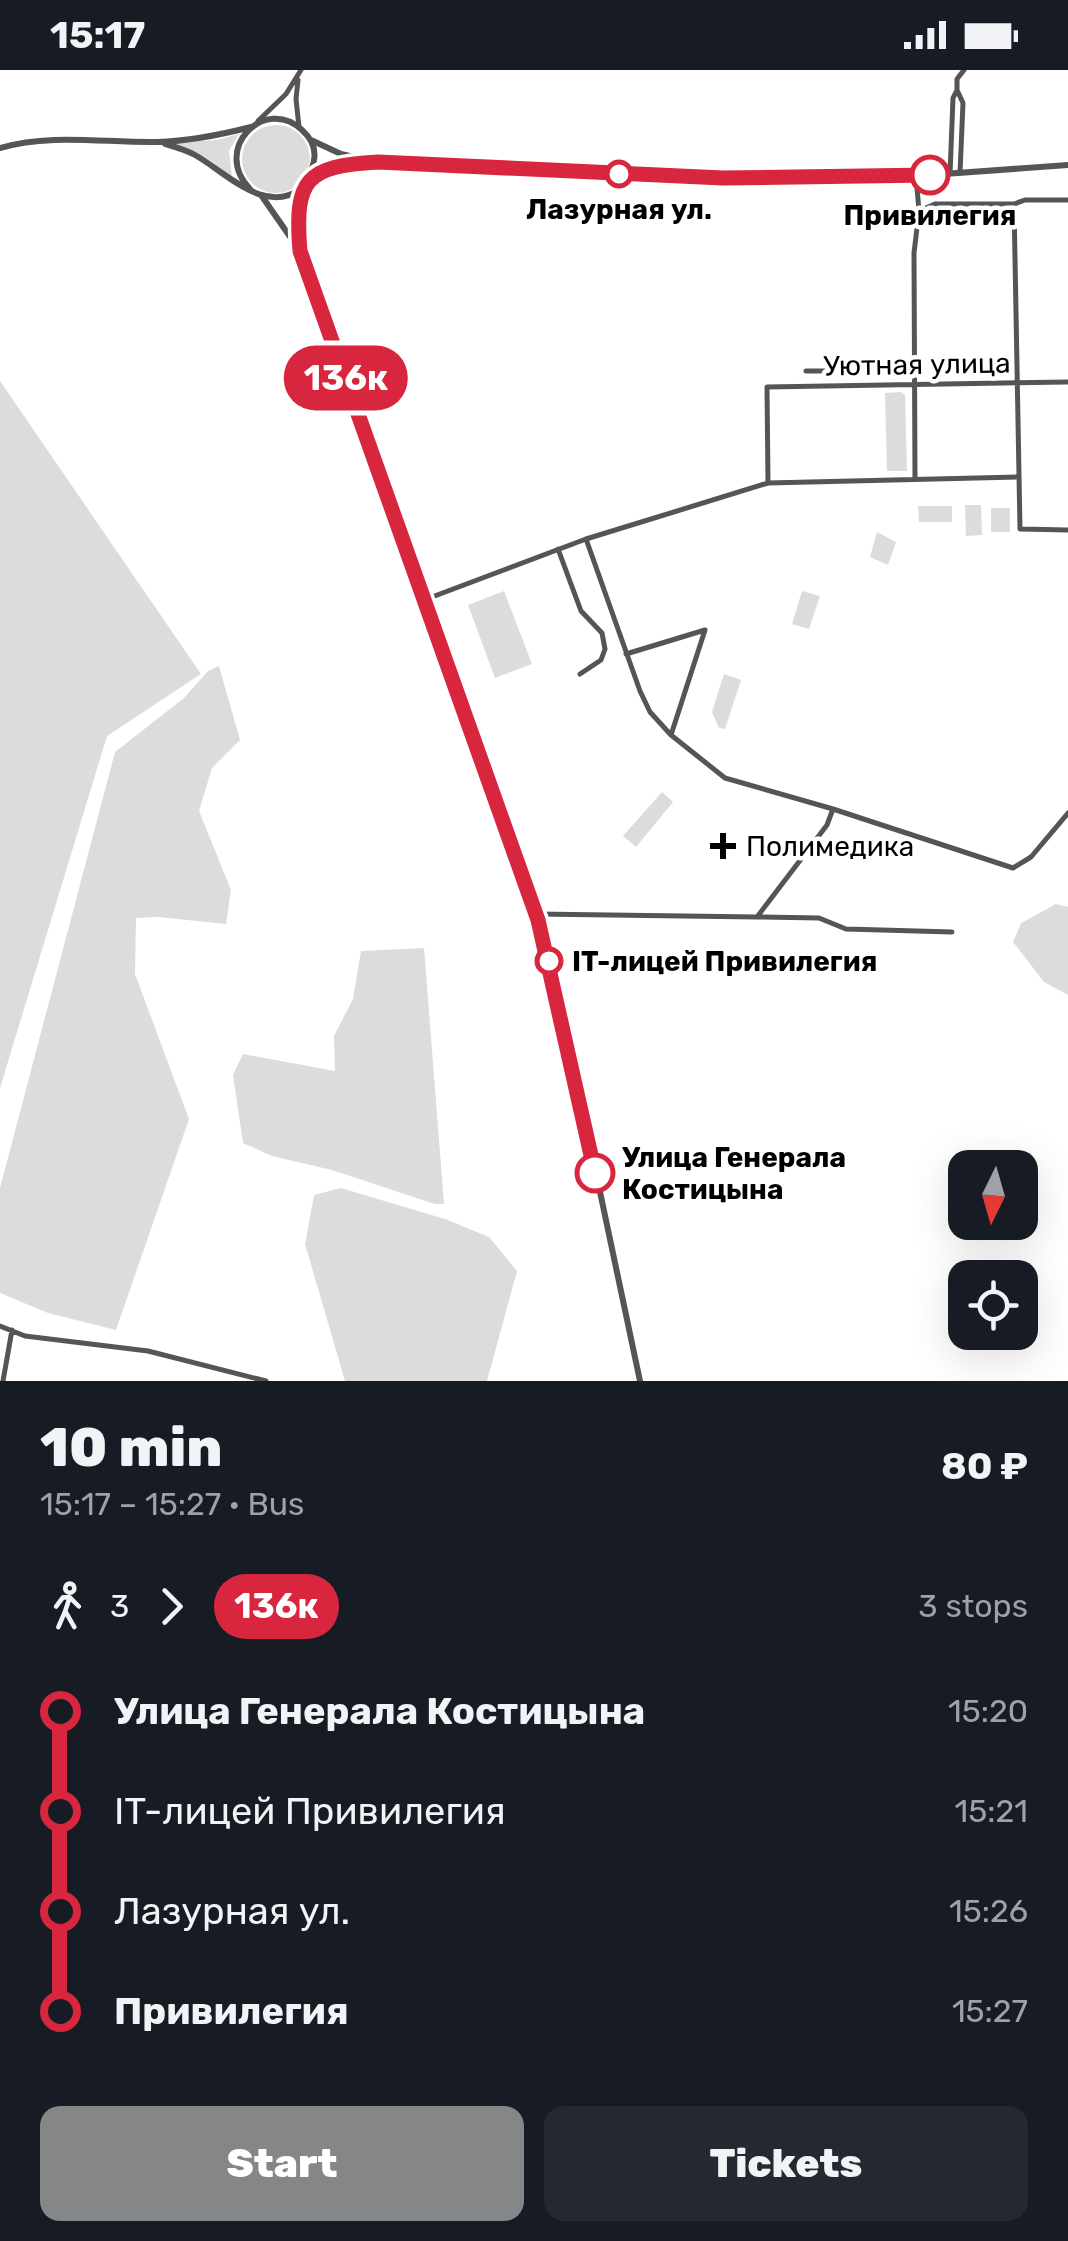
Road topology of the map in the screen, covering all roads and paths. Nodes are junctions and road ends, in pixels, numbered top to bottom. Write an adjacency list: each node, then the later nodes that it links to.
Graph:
1 (964, 70): 3 (street)
2 (300, 73): 4 (street); 5 (street)
3 (957, 90): 11 (street); 12 (street)
4 (253, 126): 5 (street); 7 (street); 16 (street)
5 (299, 127): 6 (street)
6 (310, 140): 9 (street); 13 (street)
7 (159, 142): 8 (street); 16 (street)
8 (0, 148)
9 (378, 162): 13 (street); 14 (street)
10 (1068, 164): 11 (street)
11 (960, 173): 12 (street)
12 (950, 174): 14 (street)
13 (311, 176): 15 (street)
14 (916, 176): 20 (street)
15 (304, 186): 17 (street); 21 (street)
16 (250, 189): 17 (street)
17 (260, 195): 21 (street)
18 (1068, 200): 19 (street)
19 (1014, 204): 20 (street); 24 (street)
20 (920, 211): 23 (street)
21 (300, 251): 33 (street)
22 (806, 371): 23 (street)
23 (914, 371): 26 (street)
24 (1019, 382): 25 (street, Уютная улица); 26 (street, Уютная улица); 27 (street)
25 (1068, 382)
26 (914, 384): 28 (street); 29 (street, Уютная улица)
27 (1019, 477): 28 (street); 30 (street)
28 (915, 479): 29 (street)
29 (768, 482): 31 (street)
30 (1068, 530)
31 (586, 539): 32 (street); 34 (street)
32 (558, 550): 33 (street); 35 (street)
33 (424, 600): 39 (street)
34 (626, 654): 36 (street); 36 (street)
35 (580, 674)
36 (670, 735): 37 (street)
37 (833, 809): 38 (street); 40 (street)
38 (1068, 813)
39 (536, 914): 40 (street); 46 (street)
40 (758, 916): 41 (street)
41 (952, 932)
42 (0, 1326): 43 (street)
43 (12, 1330): 44 (street); 45 (street)
44 (4, 1381)
45 (266, 1381)
46 (640, 1381)

